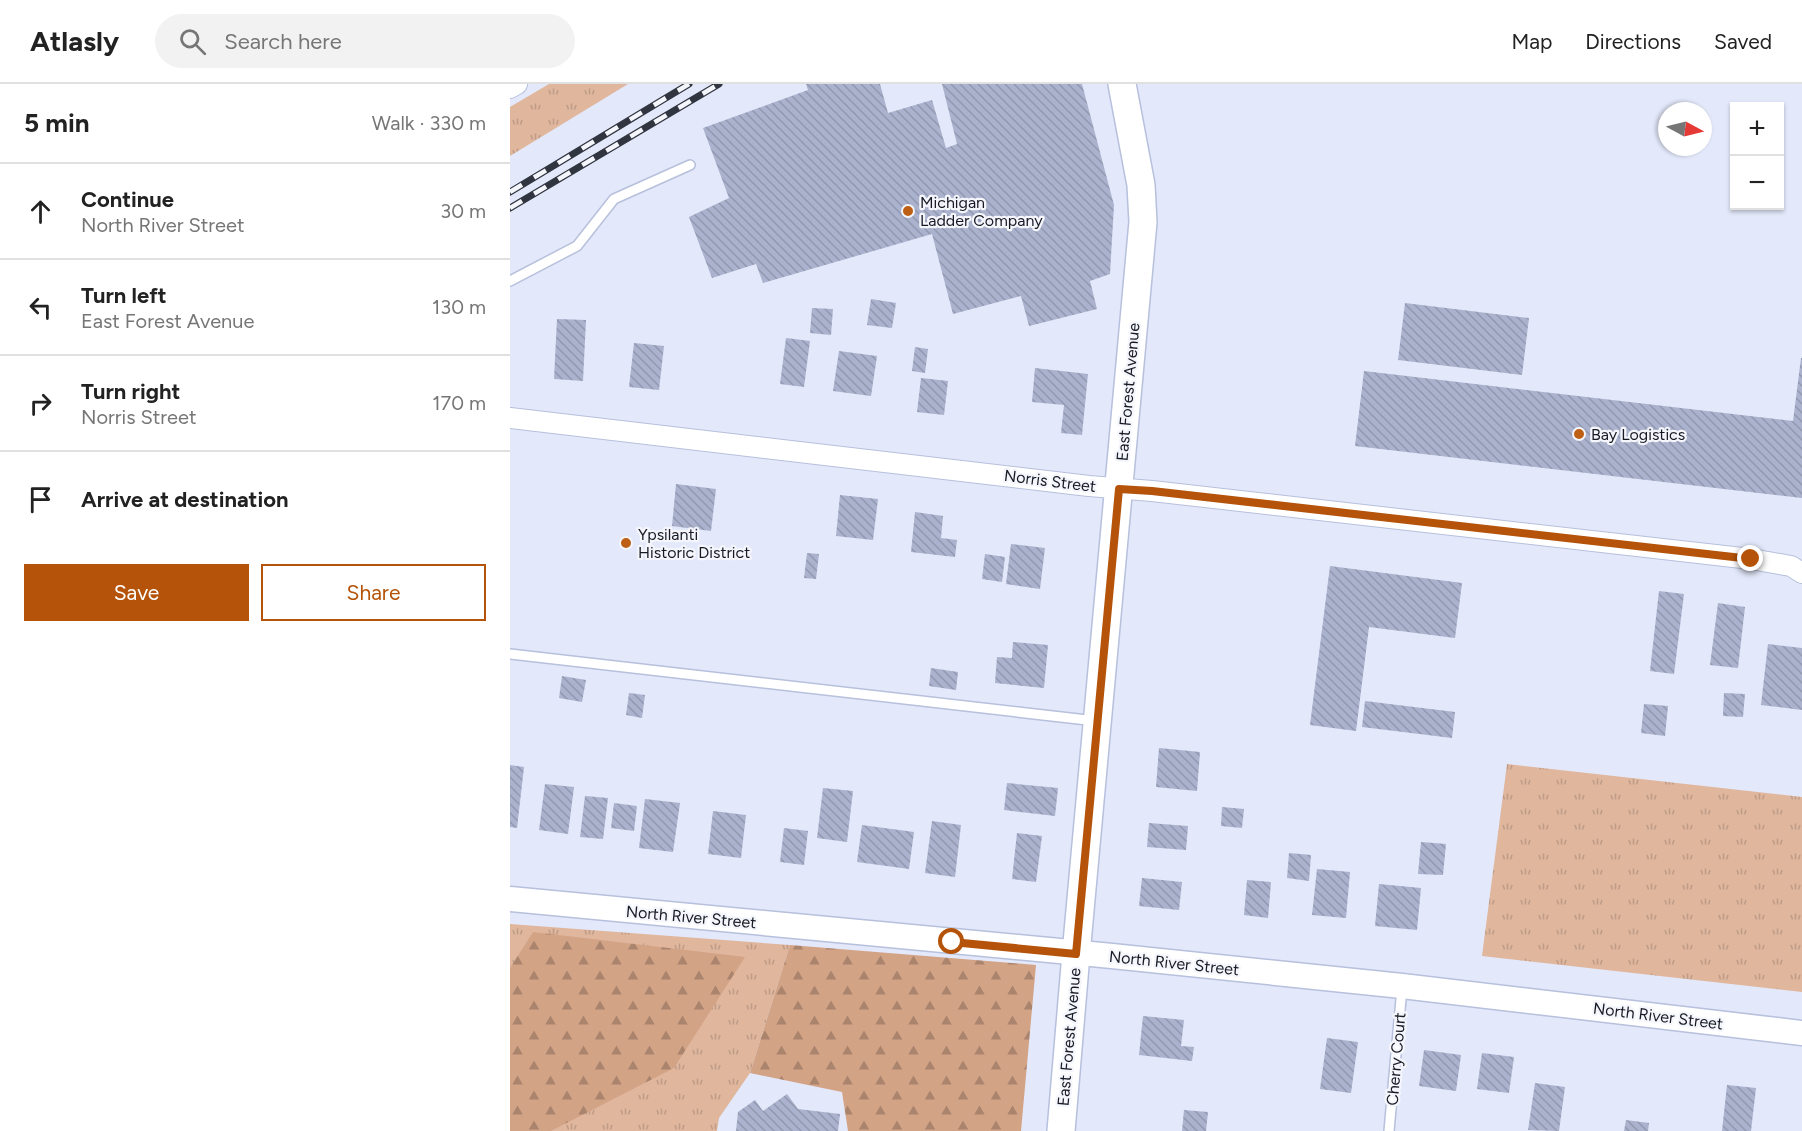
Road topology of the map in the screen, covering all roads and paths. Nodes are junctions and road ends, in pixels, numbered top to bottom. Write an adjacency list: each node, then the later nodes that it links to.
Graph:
1 (517, 84): 3 (street)
2 (1122, 84): 7 (main road, East Forest Avenue)
3 (510, 88)
4 (690, 165): 5 (lane)
5 (510, 281)
6 (510, 418): 7 (street, Norris Street)
7 (1119, 489): 8 (street, Norris Street); 10 (main road, East Forest Avenue)
8 (1802, 573)
9 (510, 654): 10 (lane)
10 (1098, 721): 12 (main road, East Forest Avenue)
11 (510, 899): 12 (street, North River Street)
12 (1076, 954): 13 (street, North River Street); 15 (main road, East Forest Avenue)
13 (1402, 986): 14 (street, North River Street); 16 (lane, Cherry Court)
14 (1802, 1033)
15 (1061, 1131)
16 (1389, 1131)

